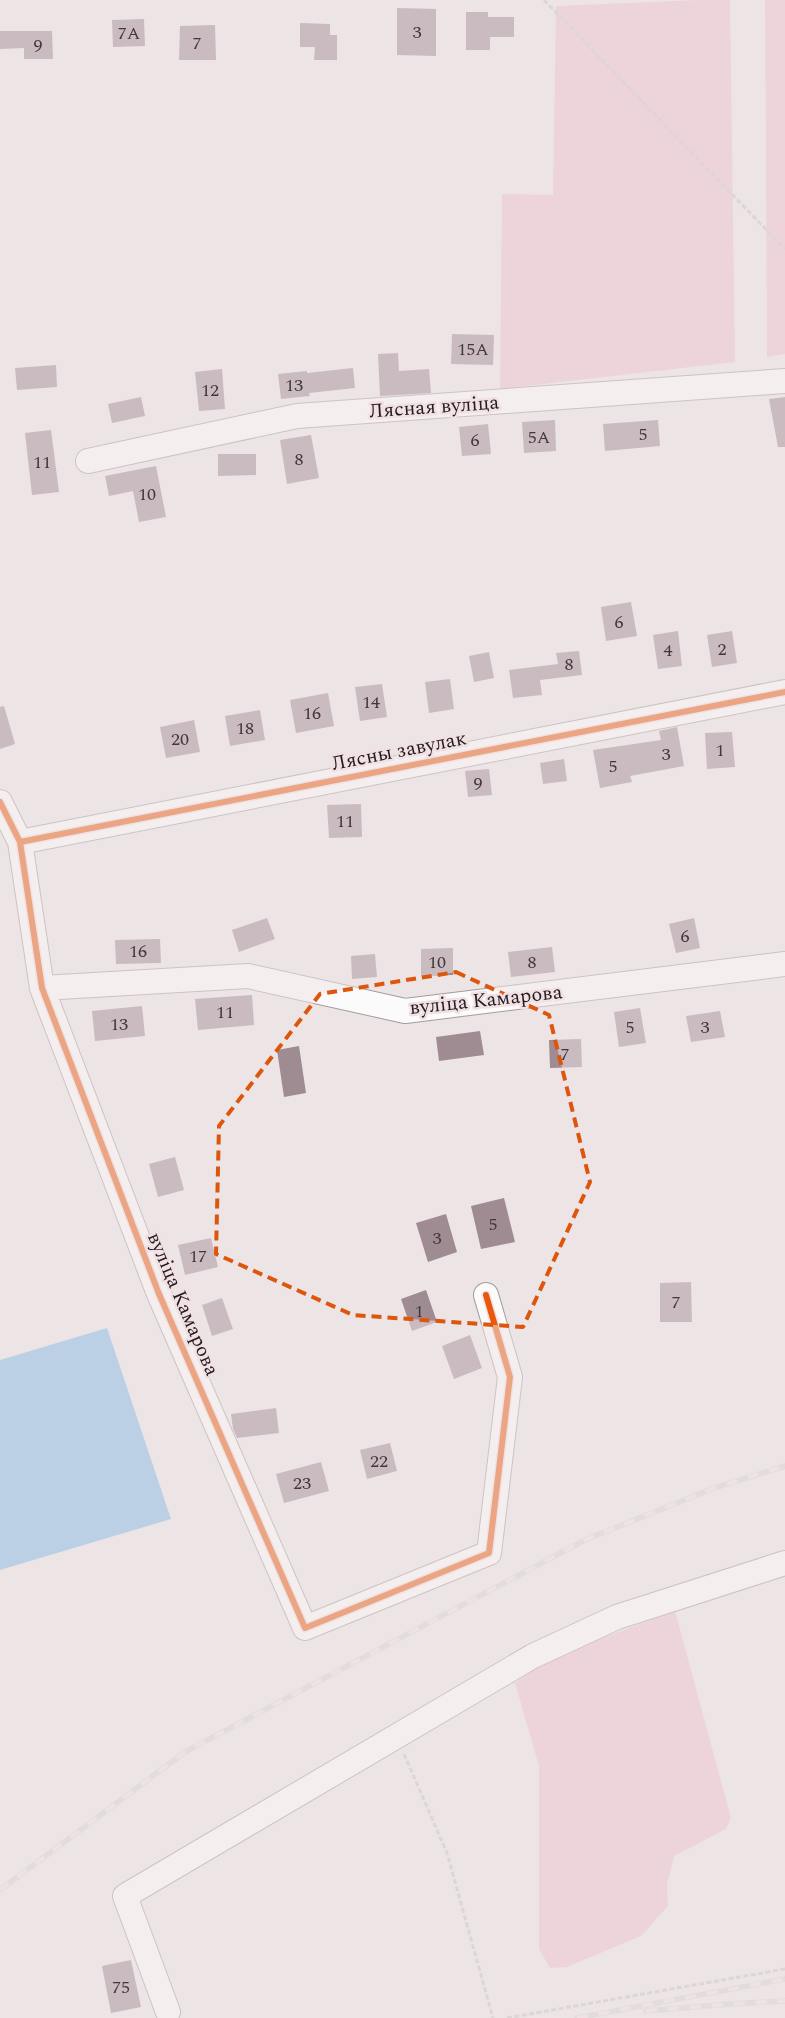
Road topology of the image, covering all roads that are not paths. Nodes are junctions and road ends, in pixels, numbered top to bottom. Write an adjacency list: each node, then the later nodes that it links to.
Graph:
1 (785, 381): 2 (street, Лясная вуліца)
2 (88, 461)
3 (785, 692): 5 (street, Лясны завулак)
4 (0, 802): 5 (street)
5 (20, 842): 7 (street)
6 (785, 964): 7 (street, вуліца Камарова)
7 (42, 988): 8 (street, вуліца Камарова)
8 (486, 1295)
9 (785, 1563): 10 (street)
10 (168, 2012)

